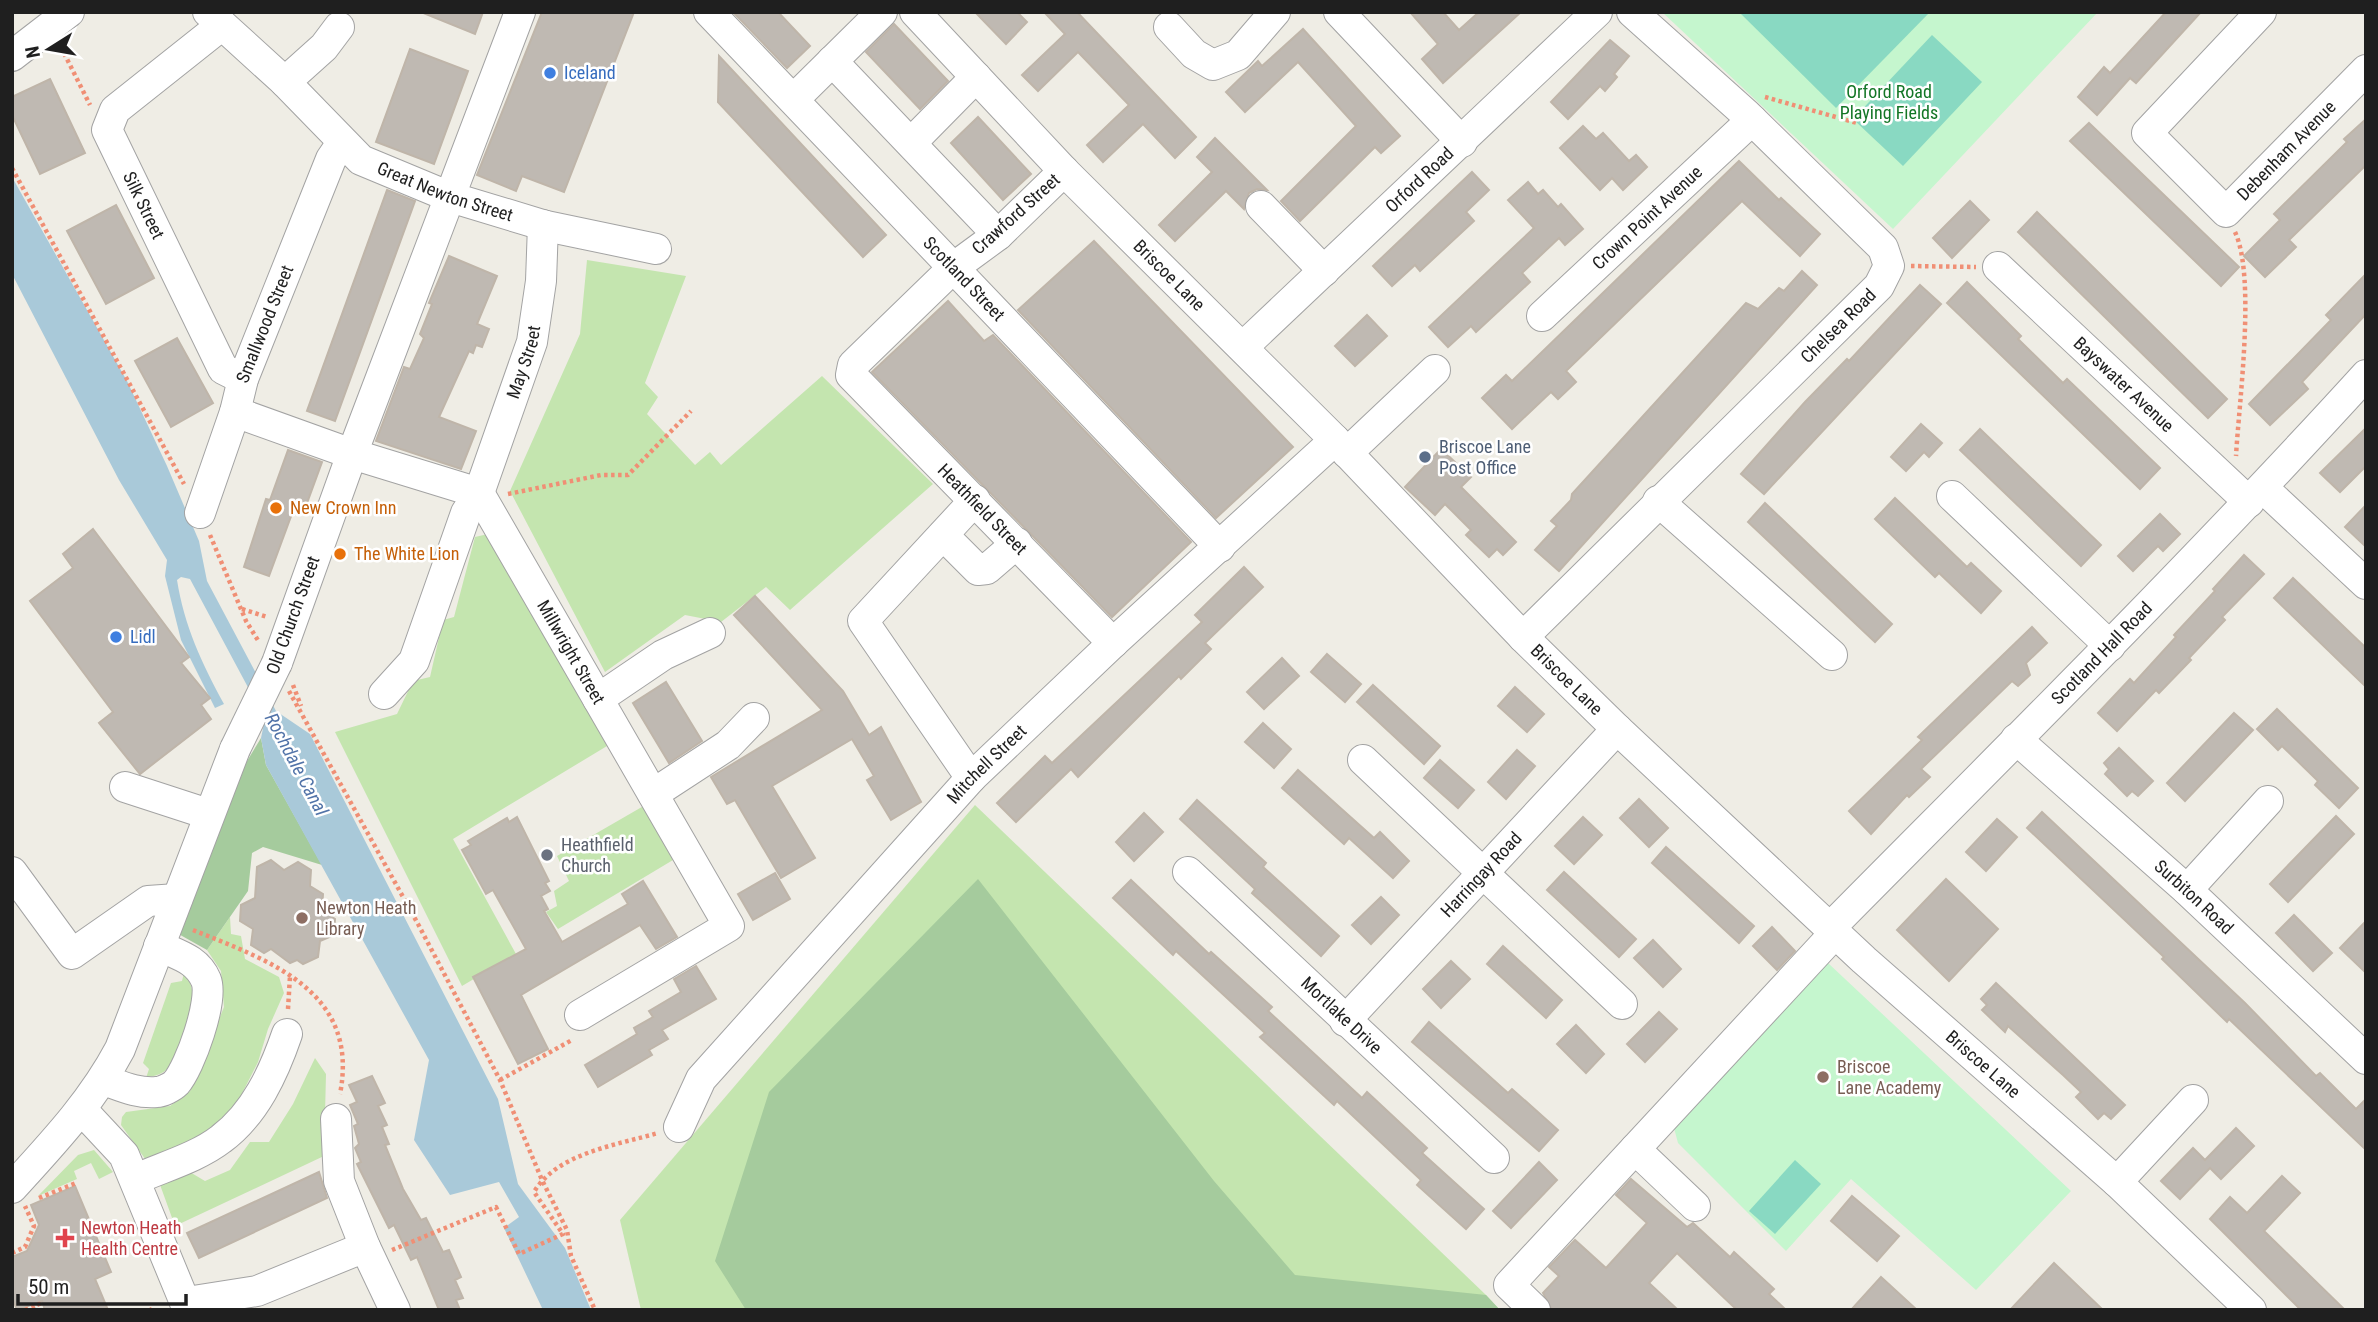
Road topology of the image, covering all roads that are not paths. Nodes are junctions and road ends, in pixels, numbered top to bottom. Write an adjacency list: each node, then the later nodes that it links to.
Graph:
1 (520, 12): 25 (street, Old Church Street)
2 (709, 12): 19 (street, Scotland Street)
3 (882, 12): 15 (street)
4 (915, 12): 17 (street, Briscoe Lane)
5 (1275, 12): 13 (street)
6 (1339, 12): 22 (street)
7 (1597, 12): 22 (street, Orford Road)
8 (1632, 12): 20 (street)
9 (2261, 12): 16 (street, Debenham Avenue)
10 (215, 19): 18 (street, Great Newton Street); 38 (street, Silk Street)
11 (60, 20): 14 (street)
12 (340, 27): 18 (street)
13 (1169, 27)
14 (12, 56)
15 (832, 61): 19 (street); 23 (street)
16 (2366, 70)
17 (976, 77): 23 (street); 24 (street, Briscoe Lane)
18 (285, 82): 21 (street, Great Newton Street)
19 (794, 99): 31 (street, Scotland Street)
20 (1750, 117): 33 (street, Crown Point Avenue); 46 (street, Chelsea Road)
21 (342, 142): 25 (street, Great Newton Street); 38 (street, Smallwood Street)
22 (1462, 142): 32 (street, Orford Road)
23 (911, 143): 28 (street)
24 (1064, 171): 28 (street, Crawford Street); 34 (street, Briscoe Lane)
25 (450, 197): 27 (street, Great Newton Street); 41 (street, Old Church Street)
26 (1261, 206): 32 (street)
27 (543, 225): 29 (street, Great Newton Street); 44 (street, May Street)
28 (998, 235): 31 (street, Crawford Street)
29 (656, 248)
30 (1998, 267): 42 (street, Bayswater Avenue)
31 (953, 268): 36 (street, Crawford Street); 50 (street, Scotland Street)
32 (1324, 271): 34 (street, Orford Road)
33 (1542, 316)
34 (1243, 347): 40 (street, Briscoe Lane)
35 (1435, 370): 40 (street, Mitchell Street)
36 (851, 375): 45 (street, Heathfield Street)
37 (2366, 375): 42 (street, Scotland Hall Road)
38 (243, 379): 39 (street, Smallwood Street)
39 (235, 412): 41 (street); 47 (street, Smallwood Street)
40 (1341, 446): 50 (street, Mitchell Street); 53 (street, Briscoe Lane)
41 (352, 454): 44 (street); 67 (street, Old Church Street, bridge)
42 (2248, 491): 51 (street, Bayswater Avenue); 55 (street, Scotland Hall Road)
43 (1952, 496): 55 (street)
44 (483, 500): 57 (street, May Street); 58 (street, Millwright Street)
45 (975, 500): 48 (street); 49 (street, Heathfield Street)
46 (1658, 501): 53 (street, Chelsea Road); 56 (street)
47 (200, 513)
48 (943, 535): 49 (street); 63 (street)
49 (1017, 544): 54 (street, Heathfield Street)
50 (1220, 547): 54 (street, Mitchell Street)
51 (2366, 584)
52 (710, 632): 58 (street)
53 (1523, 637): 60 (street, Briscoe Lane)
54 (1113, 643): 63 (street, Mitchell Street)
55 (2110, 646): 61 (street, Scotland Hall Road)
56 (1832, 655)
57 (384, 694)
58 (598, 699): 65 (street, Millwright Street)
59 (754, 718): 65 (street)
60 (1617, 729): 70 (street, Harringay Road); 73 (street, Briscoe Lane)
61 (2016, 739): 71 (street, Surbiton Road); 73 (street, Scotland Hall Road)
62 (1363, 760): 70 (street)
63 (971, 778): 83 (street, Mitchell Street)
64 (125, 787): 67 (street)
65 (653, 794): 75 (street, Millwright Street)
66 (2268, 801): 71 (street)
67 (208, 814): 72 (street, Old Church Street)
68 (12, 872): 72 (street)
69 (1188, 872): 76 (street, Mortlake Drive)
70 (1484, 874): 74 (street); 76 (street, Harringay Road)
71 (2186, 890): 78 (street, Surbiton Road)
72 (168, 922): 79 (street, Old Church Street); 79 (street)
73 (1834, 930): 84 (street, Scotland Hall Road); 87 (street, Briscoe Lane)
74 (1622, 1004)
75 (580, 1015)
76 (1345, 1021): 85 (street, Mortlake Drive)
77 (287, 1034): 86 (street)
78 (2365, 1056)
79 (104, 1080): 81 (street, Old Church Street)
80 (2193, 1100): 87 (street)
81 (82, 1110): 86 (street); 88 (street, Old Church Street)
82 (336, 1119): 90 (street)
83 (679, 1127)
84 (1635, 1149): 89 (street); 93 (street, Scotland Hall Road)
85 (1494, 1158)
86 (136, 1179): 91 (street)
87 (2117, 1182): 94 (street, Briscoe Lane)
88 (22, 1199)
89 (1695, 1206)
90 (365, 1247): 91 (street); 92 (street)
91 (187, 1306)
92 (395, 1310)
93 (1535, 1310)
94 (2251, 1310)

